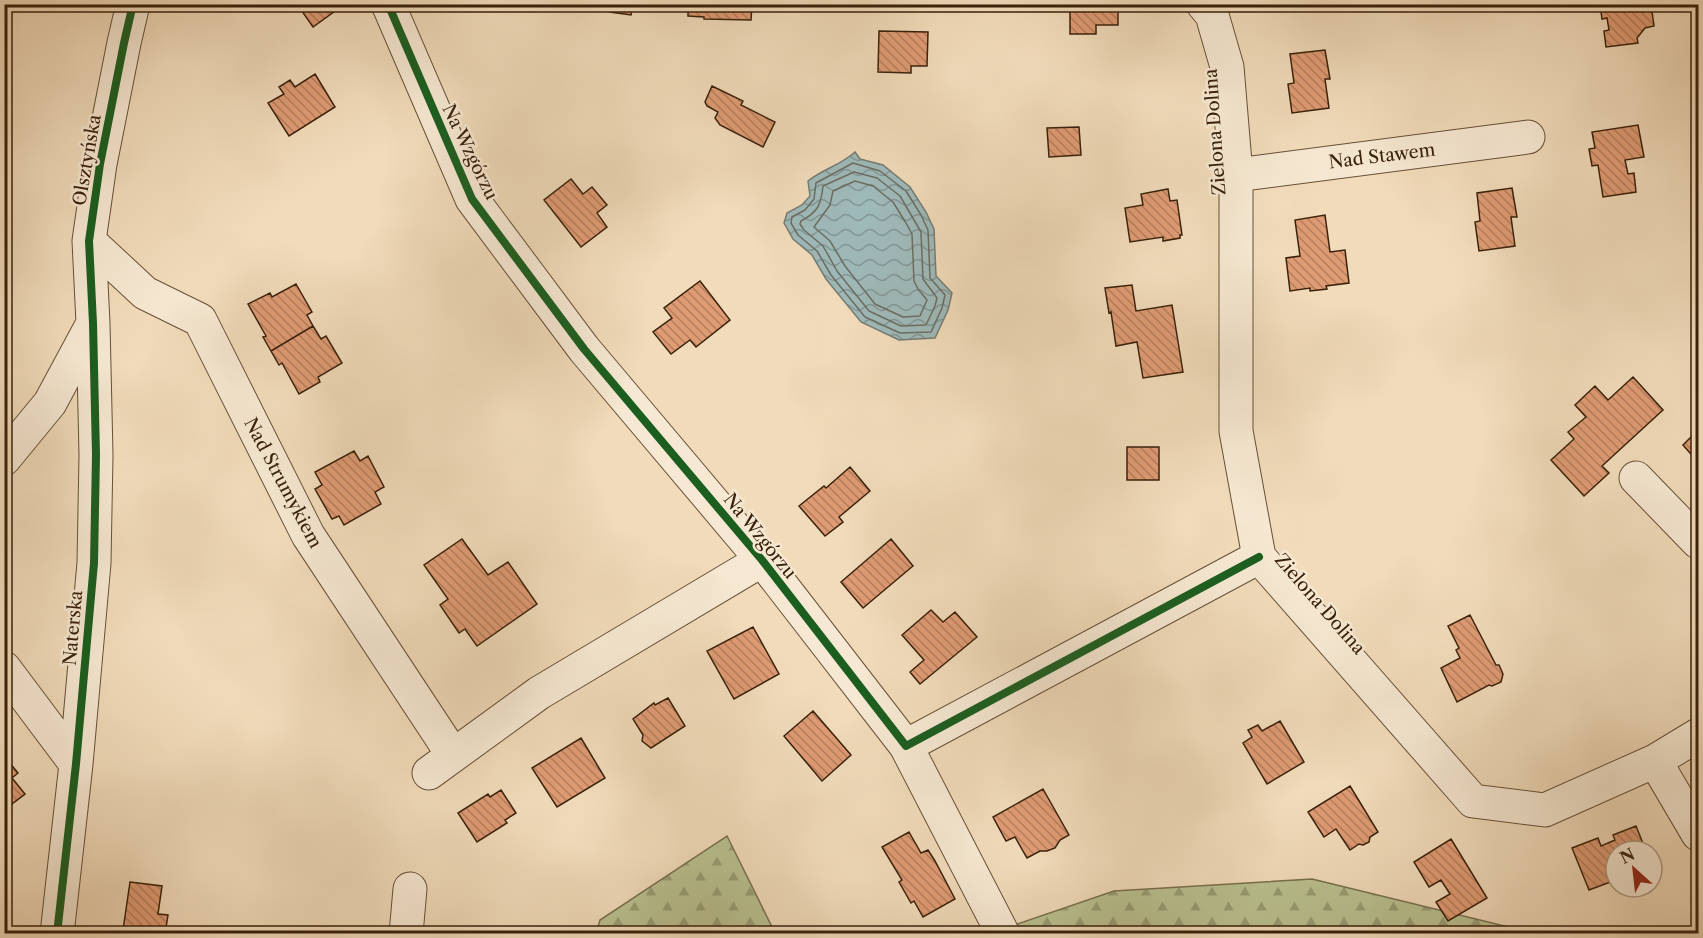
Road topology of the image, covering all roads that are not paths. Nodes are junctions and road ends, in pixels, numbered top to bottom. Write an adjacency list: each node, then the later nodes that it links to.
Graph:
1 (133, 4): 6 (street, Olsztyńska)
2 (388, 4): 12 (street, Na Wzgórzu)
3 (1203, 4): 5 (street, Zielona Dolina)
4 (1528, 137): 5 (street, Nad Stawem)
5 (1236, 175): 11 (street, Zielona Dolina)
6 (89, 241): 7 (street, Olsztyńska); 12 (street, Nad Strumykiem)
7 (93, 323): 8 (street); 17 (street, Naterska)
8 (4, 459)
9 (1636, 478): 10 (street)
10 (1698, 542)
11 (1259, 557): 15 (street); 16 (street, Zielona Dolina)
12 (762, 560): 15 (street, Na Wzgórzu)
13 (4, 668): 17 (street)
14 (1698, 735): 16 (street, Zielona Dolina)
15 (906, 746): 22 (street, Na Wzgórzu)
16 (1655, 761): 18 (street)
17 (76, 764): 20 (street, Naterska)
18 (1698, 834)
19 (410, 889): 21 (street)
20 (57, 933)
21 (406, 933)
22 (1003, 933)

